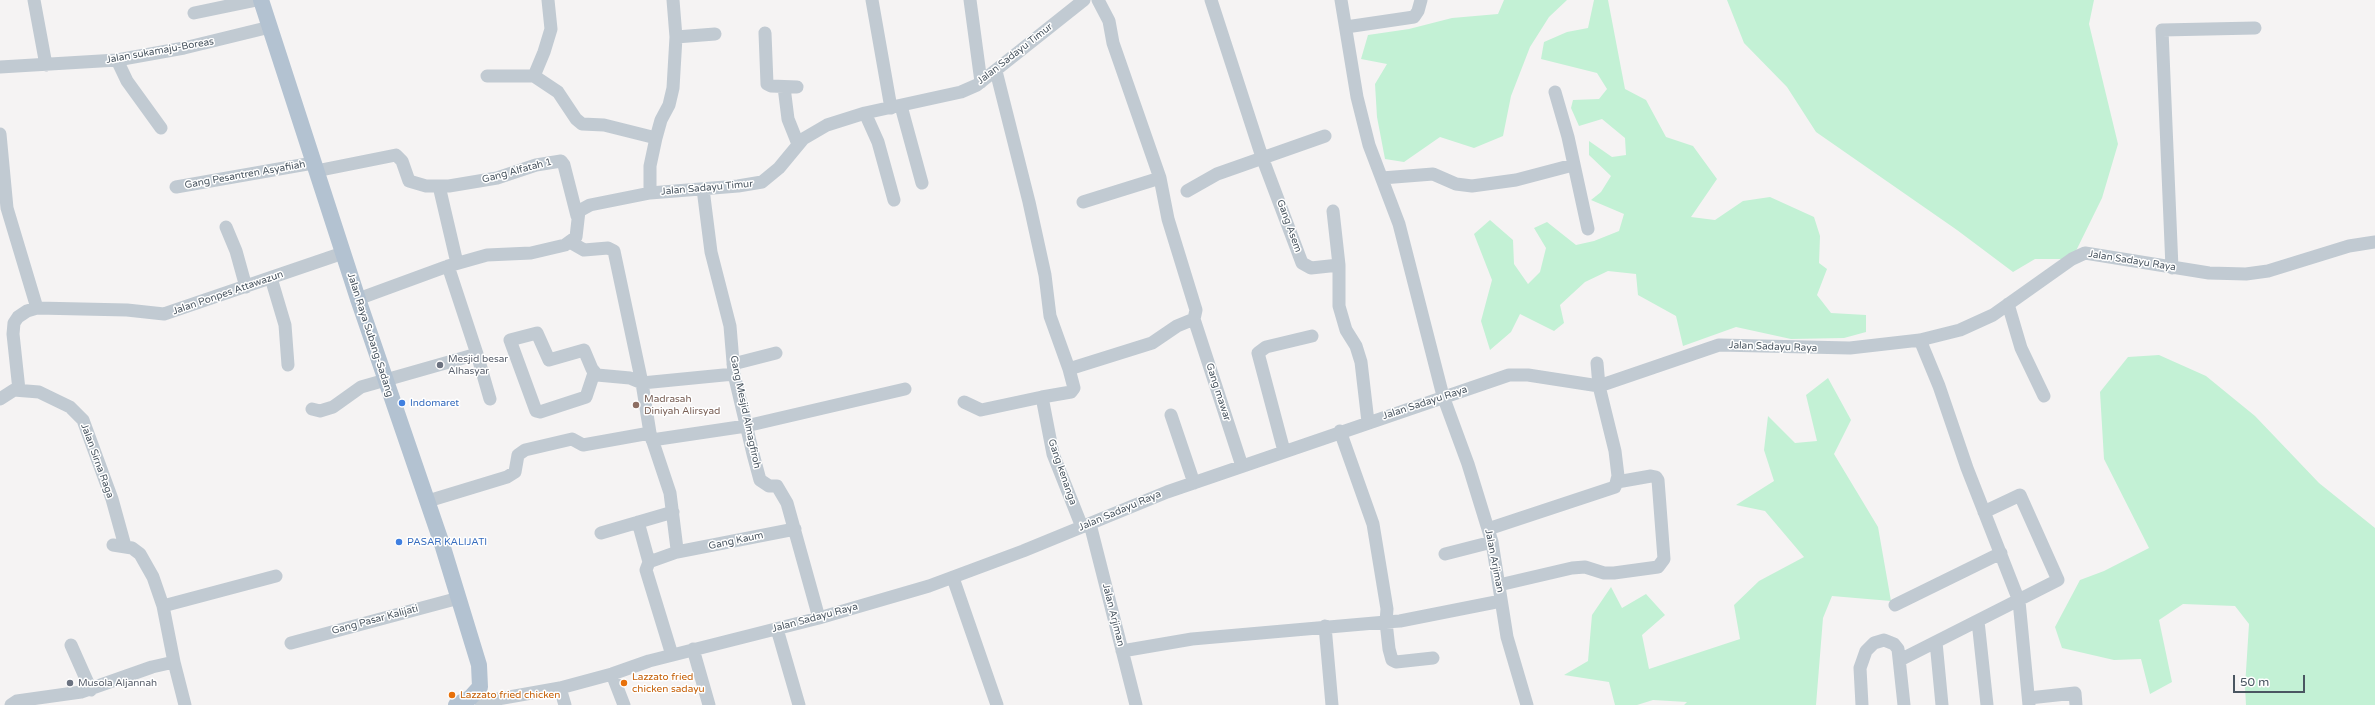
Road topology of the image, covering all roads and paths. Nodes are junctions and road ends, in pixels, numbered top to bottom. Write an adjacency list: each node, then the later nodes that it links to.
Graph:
1 (34, 0): 21 (street)
2 (257, 0): 13 (street)
3 (261, 0): 14 (main road, Jalan Raya Subang-Sadang)
4 (548, 0): 25 (street)
5 (673, 0): 19 (street)
6 (872, 0): 30 (street)
7 (970, 0): 26 (street)
8 (1084, 0): 23 (street, Jalan Sadayu Timur)
9 (1098, 0): 40 (street, Gang mawar)
10 (1211, 0): 37 (street, Gang Asem)
11 (1341, 0): 15 (street, Jalan Arjiman)
12 (1421, 0): 15 (street)
13 (194, 13)
14 (270, 27): 20 (street, Jalan sukamaju-Boreas); 39 (main road, Jalan Raya Subang-Sadang)
15 (1346, 27): 41 (street, Jalan Arjiman)
16 (2255, 28): 59 (street)
17 (765, 33): 27 (street)
18 (715, 34): 19 (street)
19 (676, 37): 35 (street)
20 (116, 60): 21 (street, Jalan sukamaju-Boreas); 32 (street)
21 (46, 65): 22 (street, Jalan sukamaju-Boreas)
22 (0, 67)
23 (996, 71): 26 (street, Jalan Sadayu Timur); 73 (street)
24 (487, 76): 25 (street)
25 (534, 76): 35 (street)
26 (981, 82): 30 (street, Jalan Sadayu Timur)
27 (784, 87): 28 (street); 36 (street)
28 (797, 87)
29 (1555, 92): 38 (street)
30 (896, 107): 31 (street, Jalan Sadayu Timur); 42 (street)
31 (865, 113): 36 (street, Jalan Sadayu Timur); 48 (street)
32 (161, 128)
33 (0, 134): 64 (street)
34 (1325, 136): 37 (street)
35 (656, 138): 47 (street)
36 (798, 144): 45 (street, Jalan Sadayu Timur)
37 (1262, 157): 46 (street); 58 (street, Gang Asem)
38 (1573, 165): 41 (street); 53 (street)
39 (314, 167): 43 (street, Gang Alfatah 1); 44 (street, Gang Pesantren Asyafiiah); 56 (main road, Jalan Raya Subang-Sadang)
40 (1160, 178): 49 (street); 65 (street, Gang mawar)
41 (1382, 178): 80 (street, Jalan Arjiman)
42 (922, 183)
43 (439, 186): 51 (street, Gang Alfatah 1); 57 (street)
44 (176, 187)
45 (703, 189): 47 (street, Jalan Sadayu Timur); 72 (street, Gang Mesjid Almagfiroh)
46 (1187, 192)
47 (650, 193): 51 (street, Jalan Sadayu Timur)
48 (894, 200)
49 (1083, 202)
50 (1332, 211): 58 (street)
51 (577, 216): 54 (street)
52 (226, 227): 61 (street)
53 (1588, 229)
54 (570, 242): 57 (street); 76 (street)
55 (2375, 242): 59 (street, Jalan Sadayu Raya)
56 (343, 253): 60 (street, Jalan Ponpes Attawazun); 62 (main road, Jalan Raya Subang-Sadang)
57 (453, 264): 62 (street); 69 (street)
58 (1339, 265): 88 (street)
59 (2172, 268): 63 (street, Jalan Sadayu Raya)
60 (271, 278): 61 (street, Jalan Ponpes Attawazun); 71 (street)
61 (246, 287): 64 (street, Jalan Ponpes Attawazun)
62 (358, 299): 75 (main road, Jalan Raya Subang-Sadang)
63 (2008, 304): 67 (street, Jalan Sadayu Raya); 81 (street)
64 (38, 308): 79 (street, Jalan Ponpes Attawazun)
65 (1194, 319): 73 (street); 93 (street, Gang mawar)
66 (1312, 336): 92 (street)
67 (1920, 340): 77 (street, Jalan Sadayu Raya); 98 (street)
68 (776, 353): 72 (street)
69 (477, 354): 75 (street); 84 (street)
70 (1597, 363): 77 (street)
71 (288, 365)
72 (734, 369): 76 (street); 89 (street, Gang Mesjid Almagfiroh)
73 (1069, 369): 82 (street)
74 (594, 373): 74 (street); 76 (street)
75 (385, 379): 86 (street); 96 (main road, Jalan Raya Subang-Sadang)
76 (642, 383): 91 (street)
77 (1599, 386): 80 (street, Jalan Sadayu Raya); 94 (street)
78 (905, 389): 89 (street)
79 (19, 390): 83 (street); 116 (street, Jalan Sirna Raga)
80 (1443, 396): 88 (street, Jalan Sadayu Raya); 102 (street, Jalan Arjiman)
81 (2044, 396)
82 (1042, 397): 85 (street); 100 (street, Gang kenanga)
83 (0, 399)
84 (490, 399)
85 (964, 402)
86 (312, 409)
87 (1171, 415): 95 (street)
88 (1368, 422): 90 (street, Jalan Sadayu Raya)
89 (746, 426): 91 (street); 101 (street, Gang Mesjid Almagfiroh)
90 (1340, 431): 92 (street, Jalan Sadayu Raya); 119 (street)
91 (651, 436): 96 (street); 97 (street)
92 (1284, 451): 93 (street, Jalan Sadayu Raya)
93 (1242, 466): 95 (street, Jalan Sadayu Raya)
94 (1618, 482): 102 (street); 111 (street)
95 (1194, 483): 100 (street, Jalan Sadayu Raya)
96 (428, 501): 112 (main road, Jalan Raya Subang-Sadang)
97 (673, 512): 99 (street); 105 (street)
98 (1984, 512): 106 (street); 114 (street)
99 (638, 522): 103 (street); 108 (street)
100 (1086, 526): 110 (street, Jalan Sadayu Raya); 126 (street, Jalan Arjiman)
101 (795, 529): 105 (street, Gang Kaum); 117 (street, Gang Mesjid Almagfiroh)
102 (1488, 529): 104 (street, Jalan Arjiman)
103 (601, 533)
104 (1492, 542): 107 (street); 111 (street, Jalan Arjiman)
105 (677, 552): 108 (street, Gang Kaum)
106 (2001, 553): 114 (street); 115 (street)
107 (1445, 554)
108 (649, 562): 127 (street)
109 (276, 576): 116 (street)
110 (953, 578): 117 (street, Jalan Sadayu Raya); 144 (street)
111 (1499, 585): 113 (street, Jalan Arjiman)
112 (459, 598): 123 (street, Gang Pasar Kalijati); 135 (main road, Jalan Raya Subang-Sadang)
113 (1501, 601): 119 (street); 147 (street, Jalan Arjiman)
114 (2019, 601): 118 (street); 136 (street)
115 (1895, 605)
116 (163, 606): 130 (street, Jalan Sirna Raga)
117 (819, 618): 121 (street, Jalan Sadayu Raya)
118 (1978, 621): 122 (street); 151 (street)
119 (1386, 622): 120 (street); 128 (street)
120 (1325, 626): 126 (street); 146 (street)
121 (777, 629): 125 (street, Jalan Sadayu Raya); 143 (street)
122 (1936, 642): 129 (street); 150 (street)
123 (291, 643)
124 (71, 645): 133 (street)
125 (693, 650): 127 (street, Jalan Sadayu Raya); 142 (street)
126 (1122, 651): 145 (street, Jalan Arjiman)
127 (672, 655): 131 (street, Jalan Sadayu Raya)
128 (1433, 658)
129 (1900, 660): 148 (street); 149 (street)
130 (174, 662): 133 (street); 138 (street, Jalan Sirna Raga)
131 (612, 674): 132 (street, Jalan Sadayu Raya); 141 (street)
132 (560, 688): 135 (street, Jalan Sadayu Raya); 140 (street)
133 (90, 690): 134 (street)
134 (74, 698): 137 (street)
135 (480, 698): 139 (main road)
136 (2029, 702): 152 (street)
137 (11, 705)
138 (184, 705)
139 (456, 705)
140 (565, 705)
141 (624, 705)
142 (709, 705)
143 (799, 705)
144 (998, 705)
145 (1136, 705)
146 (1332, 705)
147 (1527, 705)
148 (1862, 705)
149 (1904, 705)
150 (1942, 705)
151 (1987, 705)
152 (2076, 705)

